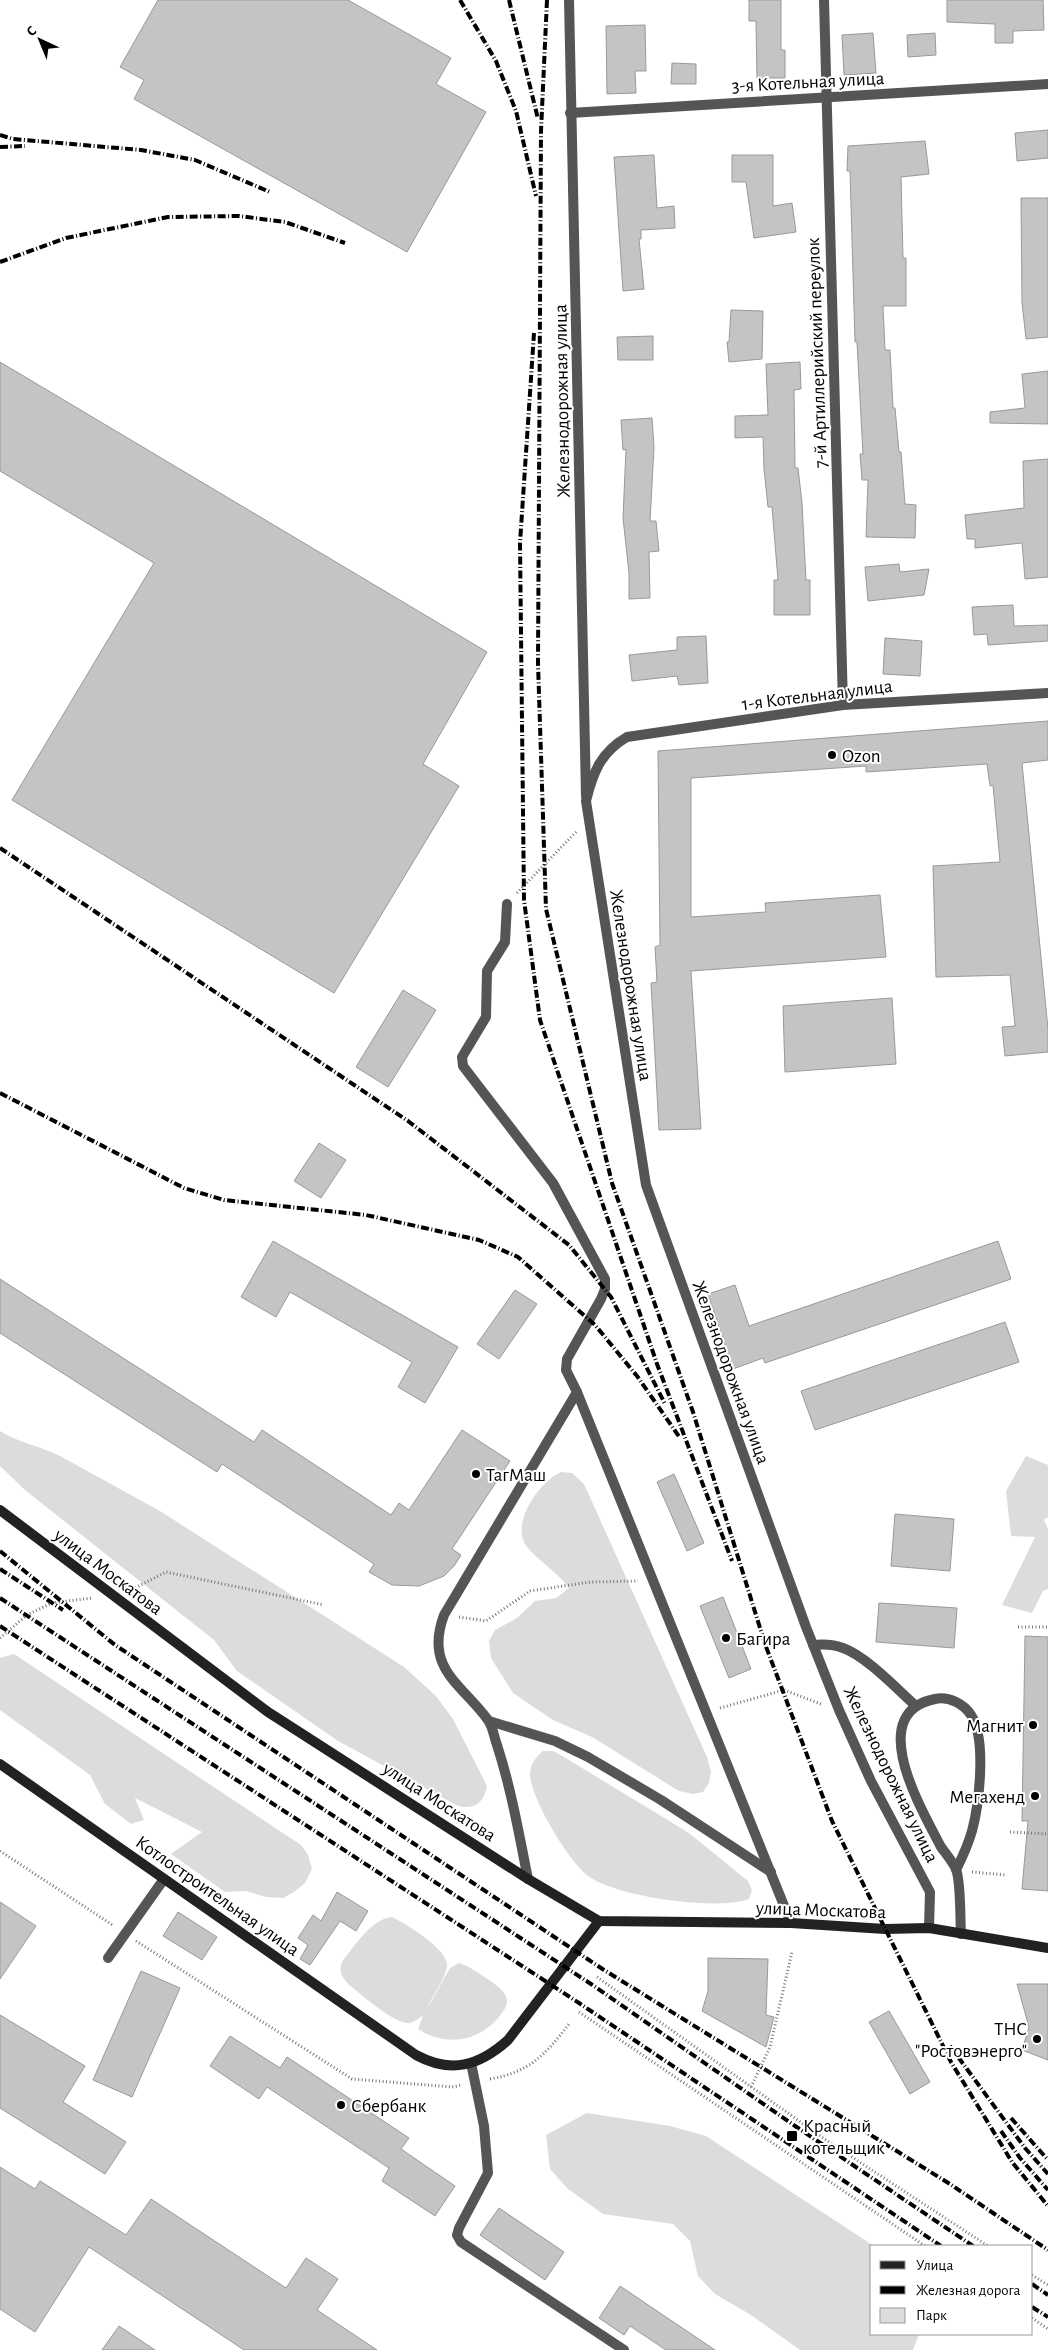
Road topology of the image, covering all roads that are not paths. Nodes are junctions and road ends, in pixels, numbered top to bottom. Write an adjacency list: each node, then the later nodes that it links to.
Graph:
1 (569, 0): 5 (street, Железнодорожная улица)
2 (824, 0): 4 (street, 7-й Артиллерийский переулок)
3 (1048, 84): 4 (street, 3-я Котельная улица)
4 (827, 97): 5 (street, 3-я Котельная улица); 7 (street, 7-й Артиллерийский переулок)
5 (570, 113): 9 (street, Железнодорожная улица)
6 (1048, 693): 7 (street, 1-я Котельная улица)
7 (843, 705): 8 (street, 1-я Котельная улица)
8 (601, 760): 9 (street, Железнодорожная улица)
9 (586, 802): 13 (street, Железнодорожная улица)
10 (506, 904): 11 (street)
11 (577, 1392): 15 (street); 18 (street)
12 (0, 1510): 20 (main road, улица Москатова)
13 (813, 1644): 14 (street); 23 (street, Железнодорожная улица)
14 (916, 1706): 17 (street); 17 (street)
15 (489, 1721): 18 (street); 20 (street)
16 (0, 1764): 19 (main road, Котлостроительная улица)
17 (956, 1870): 24 (street)
18 (771, 1872): 22 (street)
19 (164, 1879): 26 (street); 27 (main road, Котлостроительная улица)
20 (528, 1879): 21 (main road, улица Москатова)
21 (599, 1921): 22 (main road, улица Москатова); 27 (main road, Котлостроительная улица)
22 (791, 1923): 23 (main road, улица Москатова)
23 (929, 1928): 24 (main road, улица Москатова)
24 (961, 1934): 25 (main road, улица Москатова)
25 (1048, 1948)
26 (108, 1958)
27 (470, 2063): 28 (street)
28 (624, 2350)

